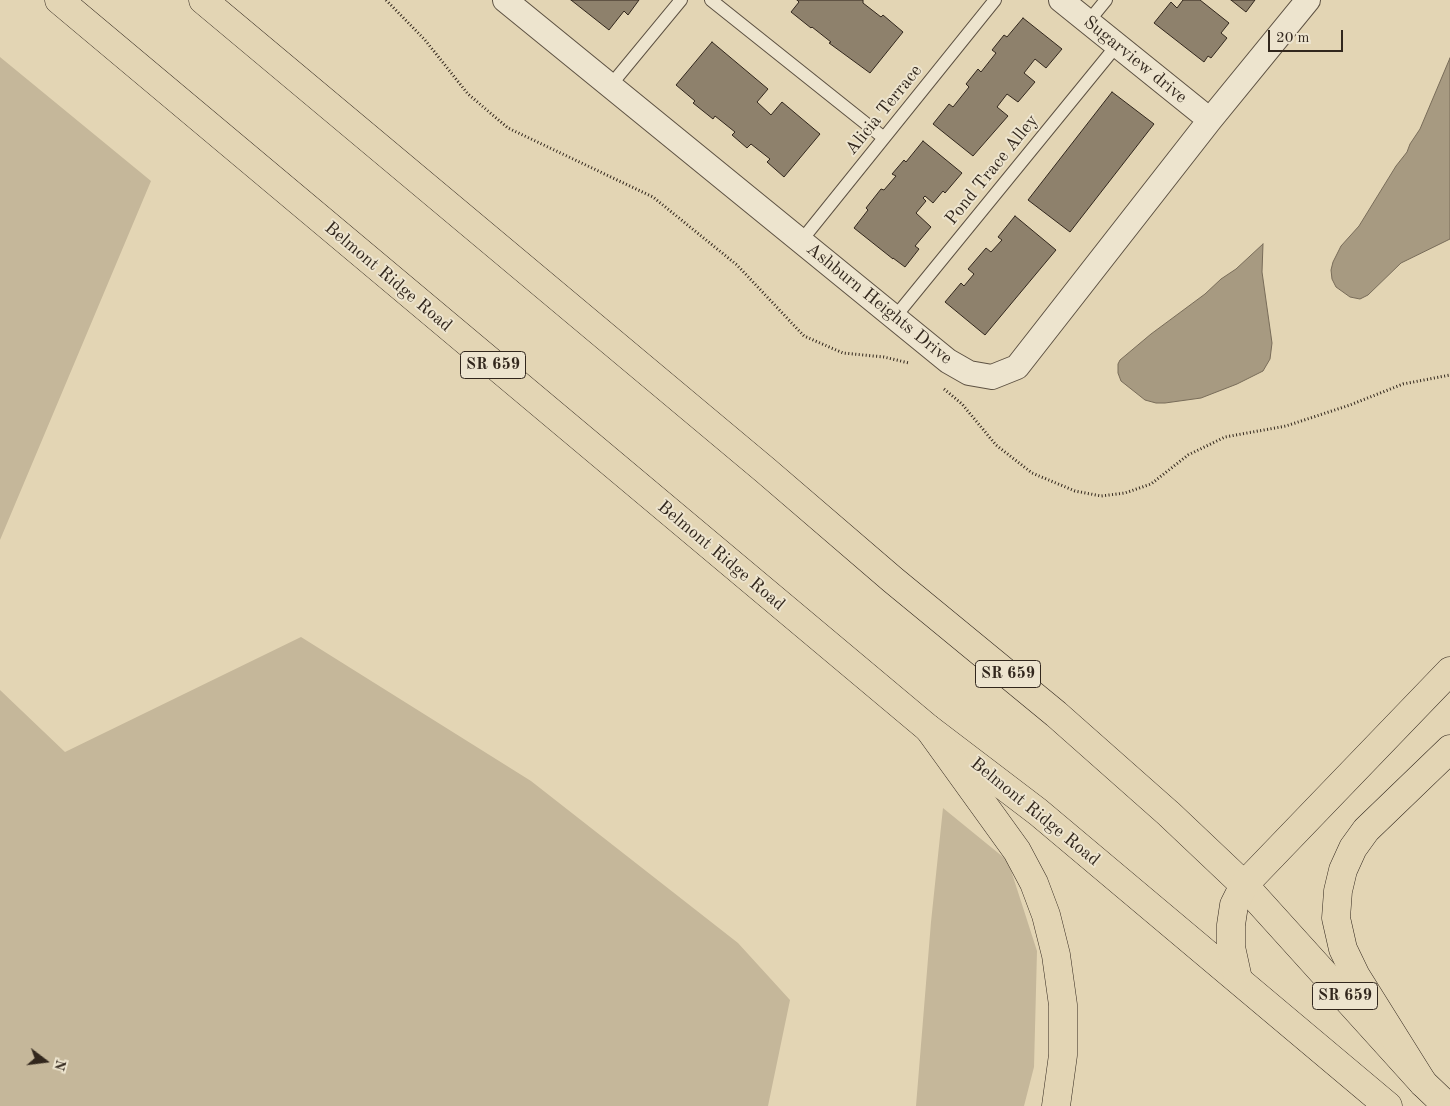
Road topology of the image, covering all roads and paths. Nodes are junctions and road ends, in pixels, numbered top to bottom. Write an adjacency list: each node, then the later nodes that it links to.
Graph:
1 (59, 0): 18 (main road, Belmont Ridge Road / SR 659)
2 (203, 0): 20 (main road, SR 659)
3 (681, 0): 12 (lane)
4 (711, 0): 14 (lane)
5 (995, 0): 14 (lane, Alicia Terrace)
6 (1061, 0): 10 (street, Sugarview drive)
7 (1106, 0): 10 (lane)
8 (1308, 0): 13 (street, Ashburn Heights Drive)
9 (516, 3): 12 (street, Ashburn Heights Drive)
10 (1088, 22): 11 (street, Sugarview drive)
11 (1117, 45): 13 (street, Sugarview drive); 16 (lane, Pond Trace Alley)
12 (610, 86): 15 (street, Ashburn Heights Drive)
13 (1210, 120): 16 (street, Ashburn Heights Drive)
14 (884, 138): 15 (lane, Alicia Terrace)
15 (801, 241): 16 (street, Ashburn Heights Drive)
16 (894, 317)
17 (1450, 670): 20 (main road)
18 (929, 729): 21 (main road, Belmont Ridge Road / SR 659); 23 (main road)
19 (1450, 749): 22 (main road)
20 (1244, 885): 21 (main road); 22 (main road, SR 659)
21 (1238, 979): 24 (main road, Belmont Ridge Road / SR 659)
22 (1423, 1083): 25 (main road, SR 659)
23 (1056, 1106)
24 (1388, 1106)
25 (1447, 1106)

